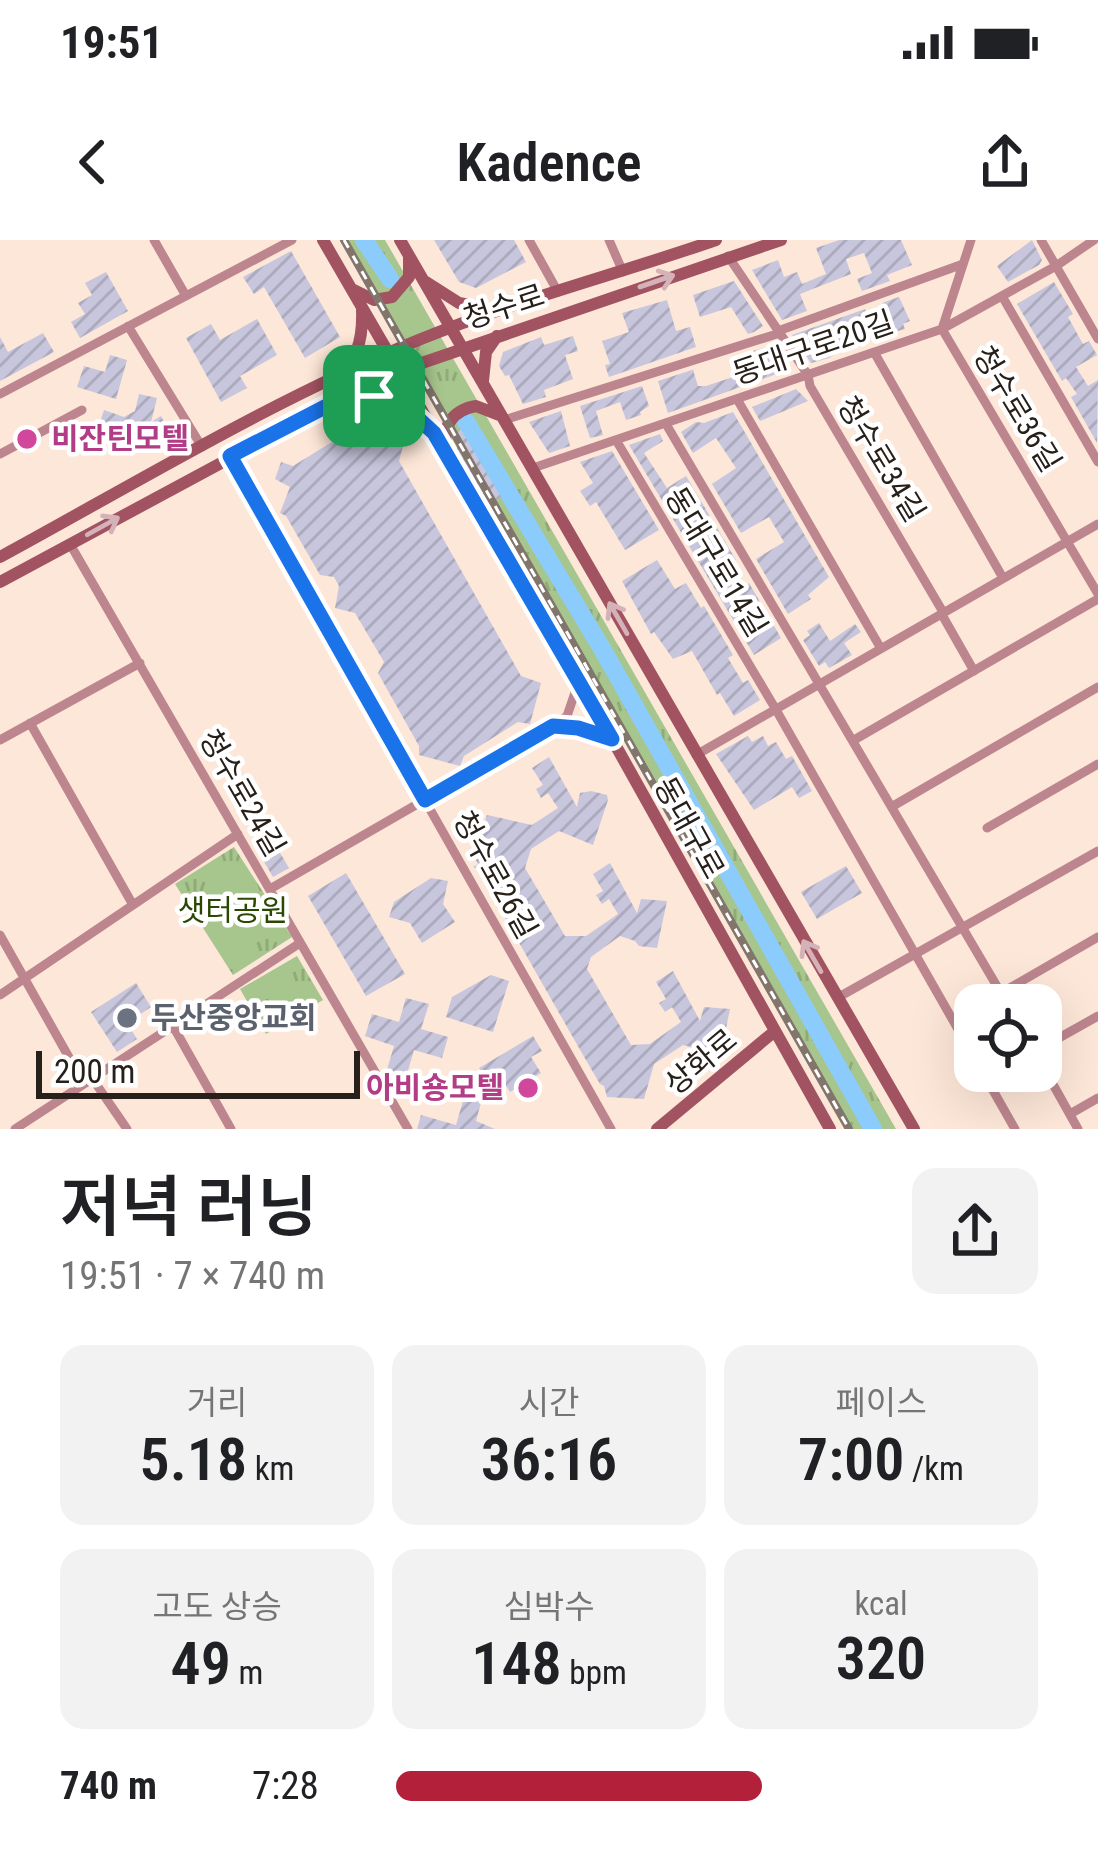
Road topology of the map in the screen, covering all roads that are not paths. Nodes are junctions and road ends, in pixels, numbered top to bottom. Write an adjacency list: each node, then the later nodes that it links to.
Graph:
1 (154, 240): 19 (street)
2 (292, 240): 19 (street)
3 (323, 240): 17 (main road, 동대구로)
4 (529, 240): 18 (street)
5 (716, 240): 15 (main road, 청수로)
6 (781, 240): 12 (main road, 청수로)
7 (971, 240): 13 (street, 청수로36길)
8 (1041, 240): 14 (street)
9 (1094, 240): 14 (street, 동대구로20길)
10 (611, 241): 15 (street)
11 (402, 245): 16 (main road, 동대구로); 17 (main road)
12 (728, 256): 26 (street, 청수로34길); 27 (main road, 청수로, one-way to 12)
13 (964, 264): 25 (street, 청수로36길); 26 (street)
14 (1056, 266): 20 (street, 동대구로20길); 28 (street)
15 (623, 272): 18 (main road, 청수로)
16 (421, 278): 22 (main road); 24 (main road, 동대구로)
17 (347, 279): 21 (main road, 동대구로)
18 (558, 292): 22 (main road, 청수로)
19 (186, 296): 23 (street)
20 (1002, 296): 25 (street, 동대구로20길); 48 (street)
21 (362, 309): 31 (main road, 동대구로); 34 (main road)
22 (507, 310): 24 (main road, 청수로)
23 (128, 326): 36 (street); 44 (street)
24 (450, 328): 29 (main road, 동대구로); 31 (main road, 청수로)
25 (943, 329): 30 (street, 동대구로20길); 51 (street, 청수로36길)
26 (779, 332): 33 (street, 청수로34길); 40 (street)
27 (497, 336): 29 (main road, 청수로); 35 (main road)
28 (1098, 339)
29 (460, 347): 32 (main road, 청수로); 35 (main road, 동대구로)
30 (874, 352): 33 (street, 동대구로20길); 54 (street)
31 (388, 353): 32 (main road, 동대구로); 34 (main road, 청수로)
32 (399, 370): 37 (main road, 청수로); 42 (main road, 동대구로)
33 (808, 375): 38 (street, 동대구로20길); 57 (street, 청수로34길)
34 (335, 380): 44 (main road, 청수로)
35 (484, 388): 40 (main road, 동대구로)
36 (0, 394)
37 (350, 394): 42 (main road); 47 (main road, 청수로)
38 (737, 399): 41 (street, 동대구로20길); 58 (street)
39 (82, 410): 45 (street)
40 (504, 420): 46 (main road); 49 (main road, 동대구로)
41 (666, 424): 43 (street, 동대구로20길); 62 (street, 동대구로14길)
42 (434, 433): 46 (main road, 동대구로)
43 (616, 440): 49 (street, 동대구로20길); 64 (street, 동대구로14길)
44 (202, 447): 53 (main road, 청수로)
45 (0, 454)
46 (448, 455): 61 (main road, 동대구로)
47 (230, 456): 52 (main road, 청수로, one-way to 47); 72 (street, 청수로26길)
48 (1098, 462)
49 (532, 468): 70 (main road, 동대구로, one-way to 49)
50 (1098, 524): 51 (street)
51 (1068, 542): 54 (street); 56 (street, 청수로36길)
52 (70, 544): 55 (main road, 청수로); 59 (street, 청수로24길)
53 (0, 557)
54 (1003, 578): 57 (street)
55 (0, 582)
56 (1098, 597): 60 (street)
57 (942, 612): 58 (street); 60 (street)
58 (880, 647): 62 (street)
59 (140, 664): 65 (street); 75 (street, 청수로24길)
60 (974, 671): 69 (street)
61 (579, 681): 66 (street); 67 (main road, 동대구로)
62 (820, 681): 64 (street); 69 (street, 동대구로14길)
63 (1098, 687): 73 (street)
64 (775, 708): 70 (street); 83 (street, 동대구로14길)
65 (30, 724): 68 (street); 78 (street)
66 (553, 726): 67 (street); 72 (street)
67 (612, 739): 92 (main road, 동대구로)
68 (0, 740)
69 (854, 740): 73 (street, 동대구로14길)
70 (696, 755): 88 (main road, 동대구로, one-way to 70)
71 (1098, 764): 74 (street)
72 (425, 800): 77 (street); 103 (street, 청수로26길)
73 (893, 806): 79 (street, 동대구로14길)
74 (987, 828)
75 (238, 834): 77 (street, 청수로24길); 78 (street)
76 (1098, 851): 79 (street)
77 (269, 889): 82 (street, 청수로24길)
78 (133, 905): 84 (street)
79 (964, 927): 83 (street); 85 (street, 동대구로14길)
80 (0, 935): 84 (street)
81 (1098, 937): 86 (street)
82 (300, 943): 91 (street); 102 (street, 청수로24길)
83 (915, 955): 88 (street); 90 (street, 동대구로14길)
84 (25, 979): 87 (street); 94 (street)
85 (996, 984)
86 (1017, 984)
87 (0, 995)
88 (837, 998): 106 (main road, 동대구로)
89 (1098, 1016): 93 (street)
90 (954, 1023)
91 (173, 1026): 94 (street); 101 (street)
92 (775, 1031): 104 (main road, 상화로); 105 (main road, 동대구로)
93 (1062, 1036)
94 (88, 1081): 99 (street); 100 (street)
95 (994, 1092): 107 (street)
96 (1057, 1092): 98 (street)
97 (1098, 1098): 98 (street)
98 (1070, 1114): 108 (street)
99 (15, 1129)
100 (127, 1129)
101 (231, 1129)
102 (408, 1129)
103 (611, 1129)
104 (657, 1129)
105 (830, 1129)
106 (914, 1129)
107 (1015, 1129)
108 (1078, 1129)

